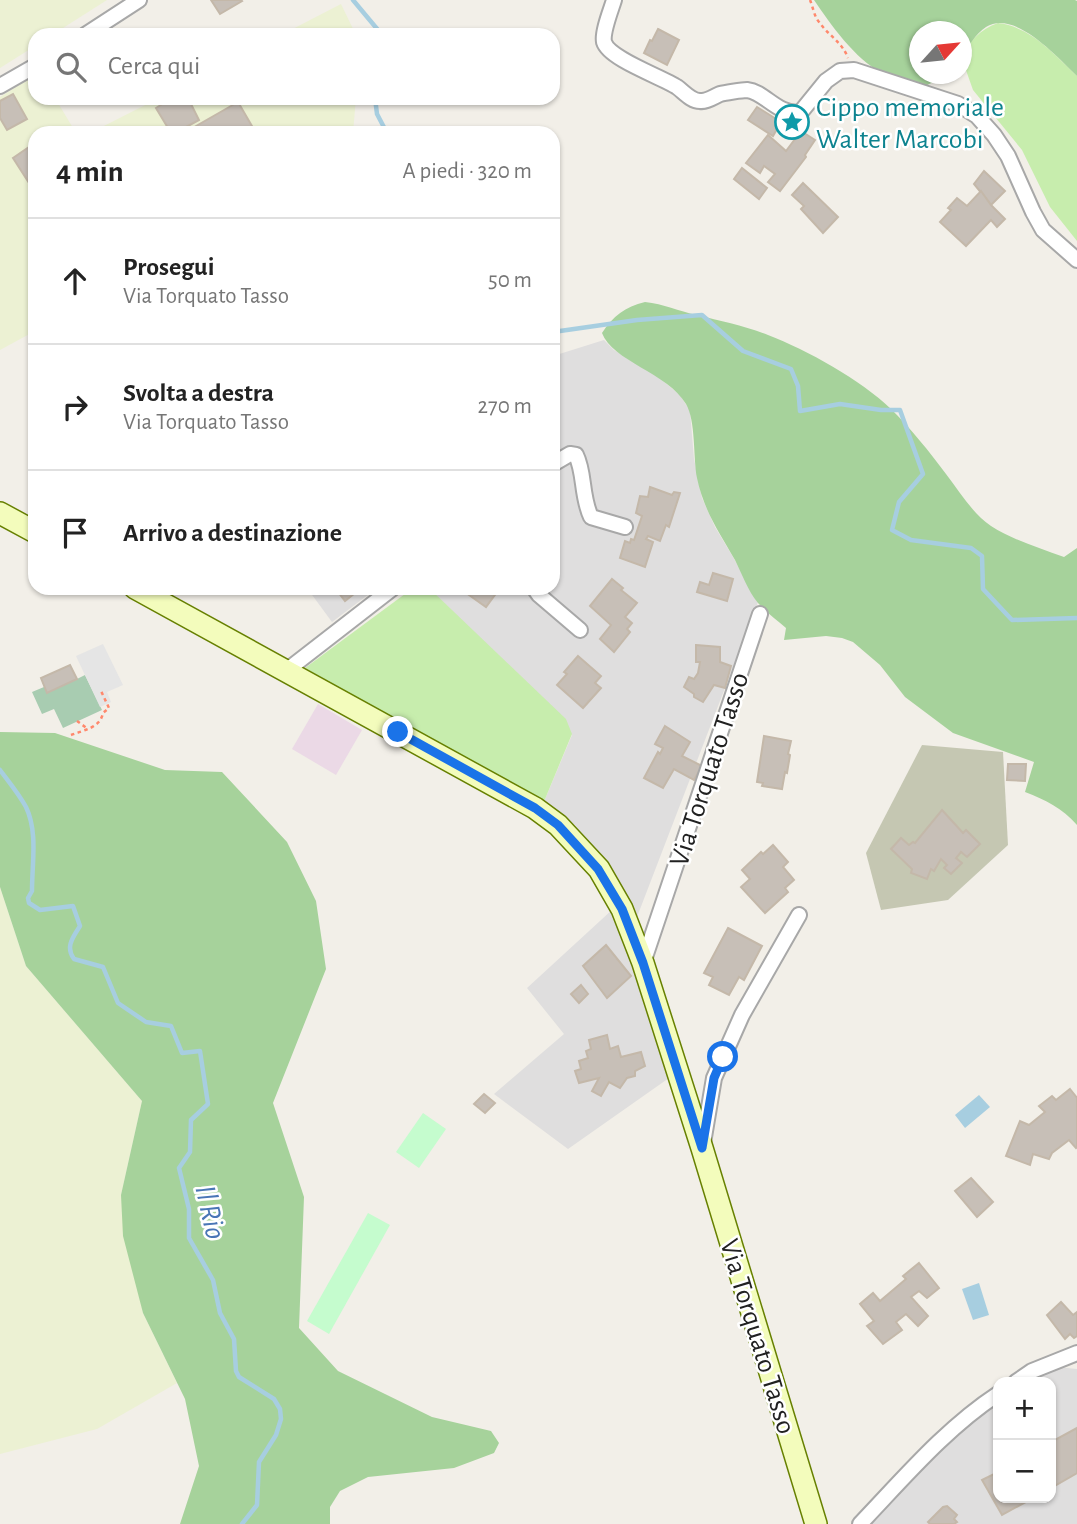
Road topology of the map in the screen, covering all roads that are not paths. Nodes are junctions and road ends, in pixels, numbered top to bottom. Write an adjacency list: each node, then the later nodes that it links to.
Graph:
1 (139, 0): 3 (street)
2 (614, 0): 6 (street)
3 (96, 28)
4 (28, 70): 5 (street)
5 (0, 86)
6 (1077, 260)
7 (560, 460): 9 (street)
8 (0, 513): 10 (street)
9 (625, 527)
10 (28, 528)
11 (148, 595): 16 (street, Via Torquato Tasso)
12 (384, 595): 16 (street)
13 (539, 595): 15 (street)
14 (760, 614): 18 (street, Via Torquato Tasso)
15 (580, 631)
16 (286, 671): 18 (street, Via Torquato Tasso)
17 (799, 915): 19 (street, Via Torquato Tasso)
18 (643, 963): 19 (street, Via Torquato Tasso)
19 (702, 1148): 25 (street, Via Torquato Tasso)
20 (1077, 1353): 21 (street)
21 (1059, 1360): 22 (street); 23 (street)
22 (1077, 1362)
23 (1023, 1377)
24 (993, 1397): 26 (street)
25 (816, 1524)
26 (860, 1524)

